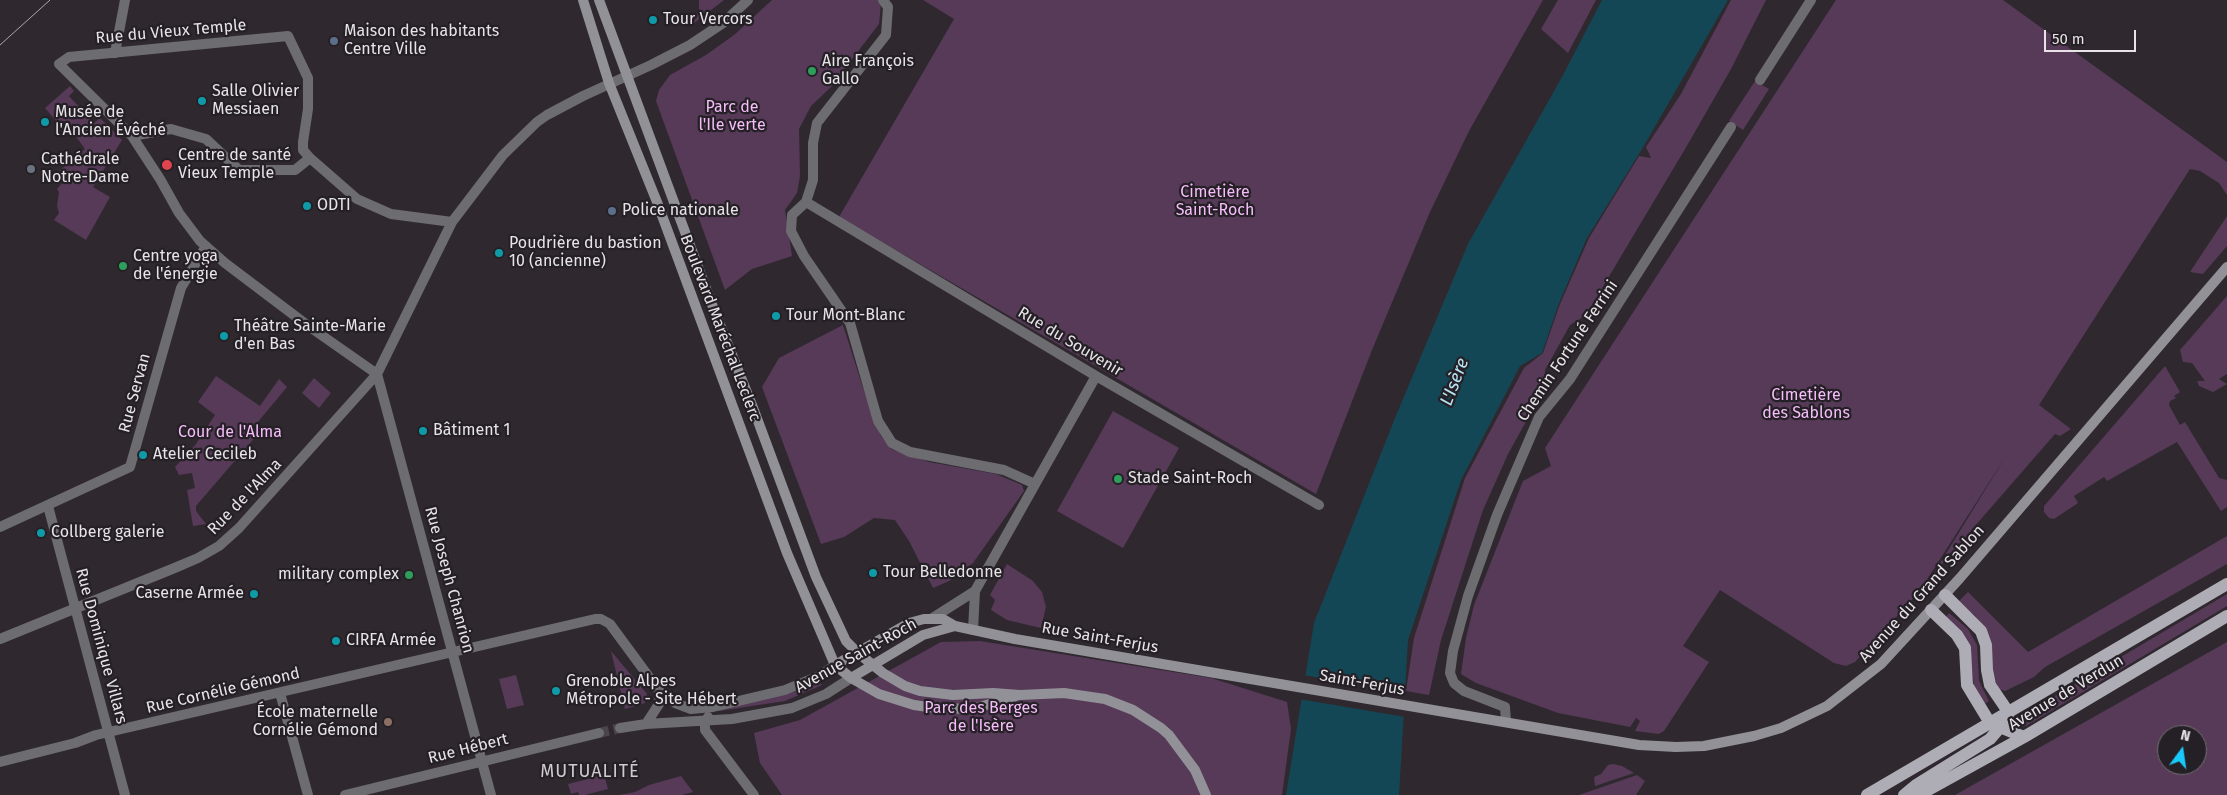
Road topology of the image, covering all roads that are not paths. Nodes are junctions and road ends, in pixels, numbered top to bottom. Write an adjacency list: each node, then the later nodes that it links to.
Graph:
1 (125, 0): 7 (street)
2 (583, 0): 10 (main road, Boulevard Maréchal Leclerc)
3 (599, 0): 8 (main road, Boulevard Maréchal Leclerc)
4 (748, 0): 8 (street, Rue de l'Alma)
5 (883, 0): 14 (street)
6 (1811, 0): 9 (street)
7 (115, 53): 12 (street, Rue du Vieux Temple); 13 (street, Rue du Vieux Temple)
8 (627, 75): 10 (street, Rue de l'Alma); 35 (main road, Boulevard Maréchal Leclerc)
9 (1760, 80)
10 (609, 83): 15 (street, Rue de l'Alma); 36 (main road, Boulevard Maréchal Leclerc)
11 (1731, 127): 47 (street, Chemin Fortuné Ferrini)
12 (132, 136): 13 (street); 16 (street)
13 (310, 158): 15 (street)
14 (806, 202): 19 (street, Rue du Souvenir); 20 (street)
15 (452, 222): 18 (street, Rue de l'Alma)
16 (206, 246): 18 (street); 21 (street, Rue Servan)
17 (2227, 267): 26 (main road, Avenue du Grand Sablon)
18 (377, 374): 27 (street, Rue de l'Alma); 34 (street, Rue Joseph Chanrion)
19 (1096, 376): 20 (street, Avenue Saint-Roch); 22 (street, Rue du Souvenir)
20 (1035, 484): 25 (street, Avenue Saint-Roch)
21 (48, 506): 23 (street, Rue Servan); 27 (street, Rue Dominique Villars)
22 (1320, 506)
23 (0, 527)
24 (2227, 584): 44 (main road, Avenue de Verdun)
25 (975, 591): 30 (street, Avenue Saint-Roch); 32 (street, Avenue Saint-Roch)
26 (1945, 594): 28 (main road, Avenue du Grand Sablon); 44 (main road)
27 (76, 610): 33 (street, Rue de l'Alma); 51 (street, Rue Dominique Villars)
28 (1931, 610): 47 (main road, Avenue du Grand Sablon); 49 (main road)
29 (2227, 616): 53 (main road, Avenue de Verdun)
30 (931, 619): 31 (main road, Avenue Saint-Roch); 35 (main road, Avenue Saint-Roch)
31 (955, 626): 32 (main road, Rue Saint-Ferjus); 37 (main road, Avenue Saint-Roch)
32 (973, 630): 38 (main road, Rue Saint-Ferjus)
33 (0, 639)
34 (453, 653): 40 (street, Rue Cornélie Gémond); 41 (street, Rue Cornélie Gémond); 55 (street, Rue Joseph Chanrion)
35 (858, 653): 36 (main road, Avenue Saint-Roch); 37 (main road, Boulevard Maréchal Leclerc)
36 (835, 665): 39 (main road); 43 (street, Avenue Saint-Roch)
37 (872, 665): 39 (main road, Avenue Saint-Roch); 42 (main road, Boulevard Maréchal Leclerc)
38 (1241, 677): 45 (main road, Saint-Ferjus)
39 (851, 678): 42 (main road); 46 (street, Avenue Saint-Roch)
40 (660, 692): 43 (street, Avenue Saint-Roch); 48 (street)
41 (280, 693): 51 (street, Rue Cornélie Gémond); 58 (street)
42 (1020, 695): 63 (main road)
43 (713, 707): 46 (street)
44 (2009, 713): 49 (main road, Avenue de Verdun)
45 (1478, 718): 47 (main road, Avenue du Grand Sablon)
46 (705, 722): 48 (street); 56 (street)
47 (1506, 722)
48 (646, 724): 50 (street)
49 (1995, 726): 53 (main road); 64 (main road, Avenue de Verdun); 65 (main road)
50 (620, 728)
51 (109, 733): 54 (street, Rue Cornélie Gémond); 57 (street, Rue Dominique Villars)
52 (599, 733): 55 (street, Rue Hébert)
53 (2024, 737): 66 (main road, Avenue de Verdun)
54 (0, 762)
55 (482, 762): 59 (street, Rue Hébert); 60 (street, Rue Joseph Chanrion)
56 (746, 781): 61 (street); 62 (street)
57 (125, 795)
58 (308, 795)
59 (345, 795)
60 (490, 795)
61 (754, 795)
62 (761, 795)
63 (1206, 795)
64 (1867, 795)
65 (1904, 795)
66 (1919, 795)

